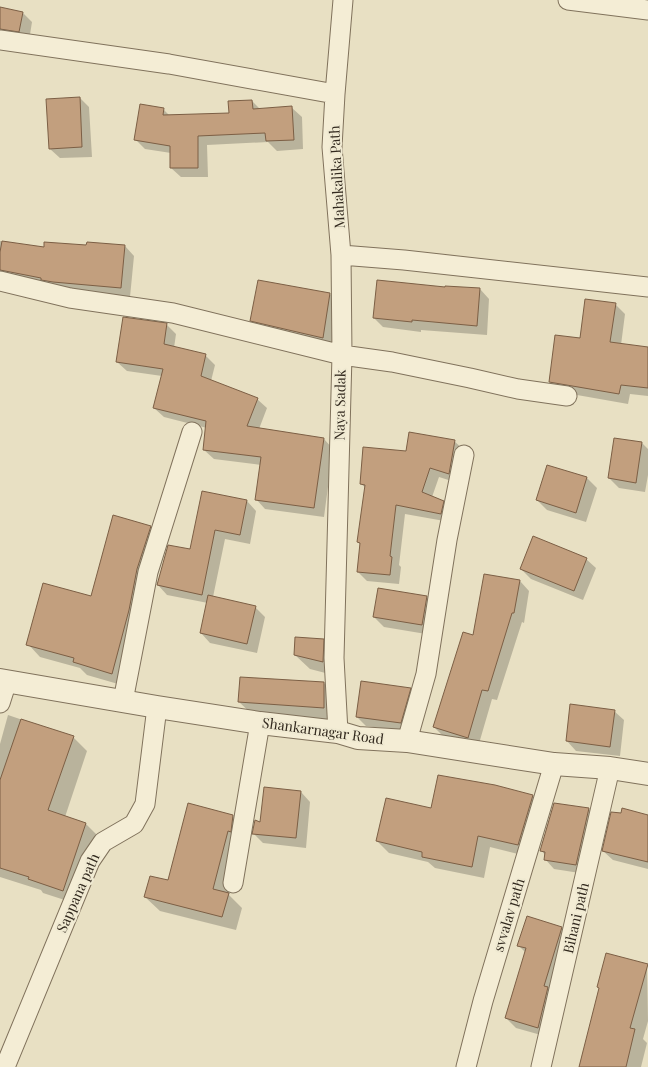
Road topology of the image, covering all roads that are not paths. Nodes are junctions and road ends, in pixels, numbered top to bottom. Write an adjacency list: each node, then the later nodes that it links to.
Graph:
1 (343, 0): 5 (street, Mahakalika Path)
2 (568, 0): 3 (street)
3 (648, 10)
4 (0, 40): 5 (street)
5 (334, 94): 6 (street, Mahakalika Path)
6 (341, 255): 8 (street); 9 (street, Mahakalika Path)
7 (0, 281): 9 (street, Naya Sadak)
8 (648, 287)
9 (342, 355): 10 (street); 18 (street, Naya Sadak)
10 (567, 396)
11 (192, 432): 14 (street)
12 (464, 455): 19 (street)
13 (4, 681): 14 (street, Shankarnagar Road); 15 (street)
14 (123, 701): 16 (street, Shankarnagar Road)
15 (0, 703)
16 (157, 707): 17 (street, Shankarnagar Road); 24 (street, Sappana path)
17 (260, 723): 18 (street, Shankarnagar Road); 23 (street)
18 (338, 732): 19 (street, Shankarnagar Road)
19 (407, 741): 20 (street, Shankarnagar Road)
20 (554, 764): 21 (street, Shankarnagar Road); 25 (street, svvalav path)
21 (610, 768): 22 (street, Shankarnagar Road); 26 (street, Bihani path)
22 (648, 774)
23 (233, 883)
24 (5, 1067)
25 (466, 1067)
26 (541, 1067)

